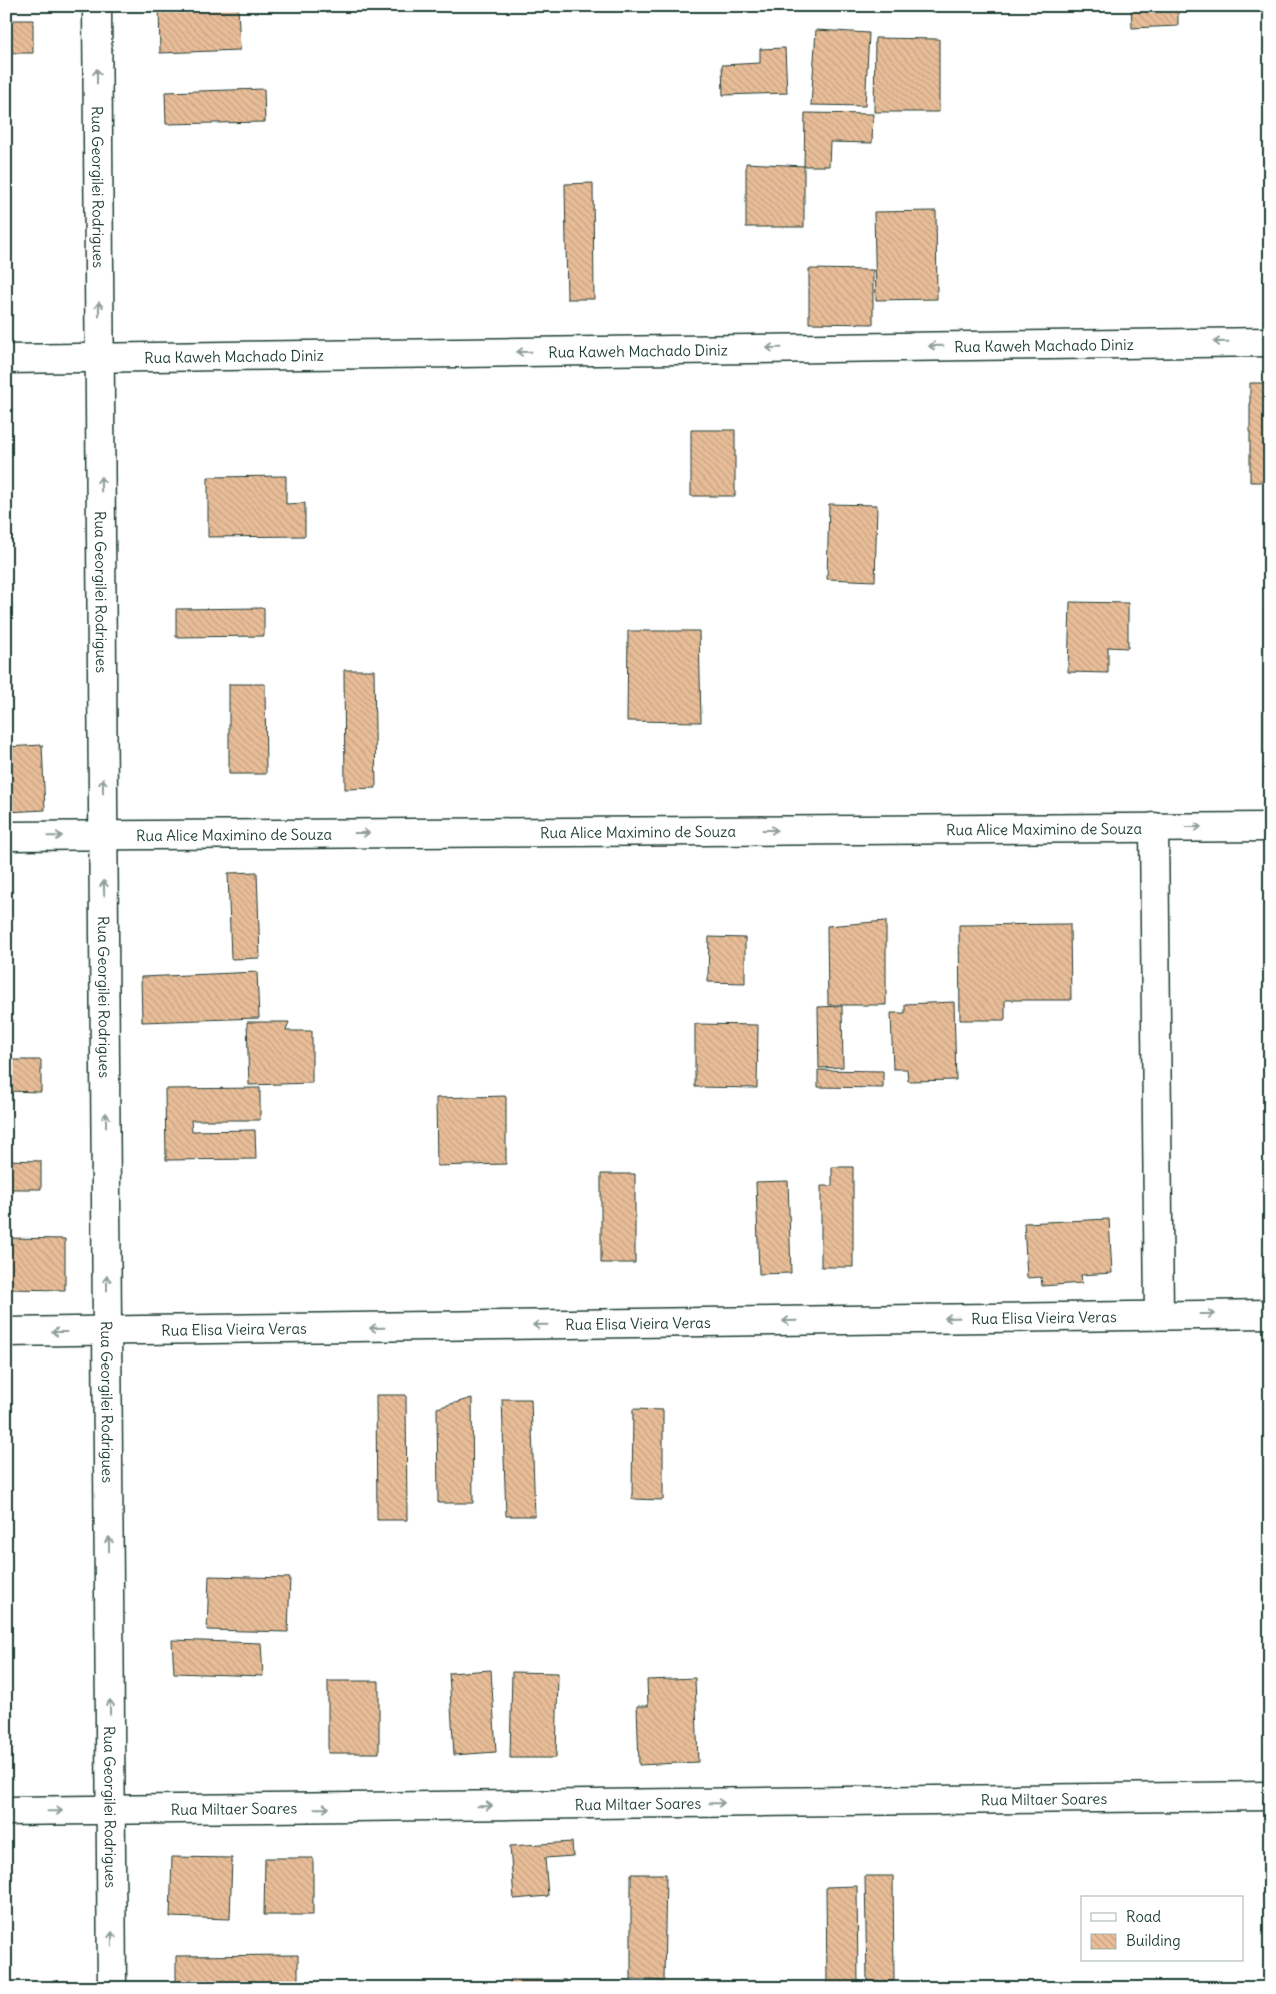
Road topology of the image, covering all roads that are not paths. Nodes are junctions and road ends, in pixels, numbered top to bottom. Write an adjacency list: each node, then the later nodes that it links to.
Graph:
1 (97, 6): 3 (street, Rua Georgilei Rodrigues, one-way to 1)
2 (1270, 342): 3 (street, Rua Kaweh Machado Diniz, one-way to 3)
3 (100, 357): 4 (street, Rua Kaweh Machado Diniz); 7 (street, Rua Georgilei Rodrigues, one-way to 3)
4 (6, 359)
5 (1154, 827): 6 (street, Rua Alice Maximino de Souza, one-way to 6); 7 (street, Rua Alice Maximino de Souza, one-way to 5); 10 (street)
6 (1270, 827)
7 (103, 835): 8 (street, Rua Alice Maximino de Souza, one-way to 7); 11 (street, Rua Georgilei Rodrigues, one-way to 7)
8 (6, 836)
9 (1270, 1314): 10 (street, Rua Elisa Vieira Veras, one-way to 9)
10 (1159, 1315): 11 (street, Rua Elisa Vieira Veras, one-way to 11)
11 (107, 1331): 12 (street, Rua Elisa Vieira Veras, one-way to 12); 14 (street, Rua Georgilei Rodrigues, one-way to 11)
12 (6, 1332)
13 (1270, 1796): 14 (street, Rua Miltaer Soares, one-way to 13)
14 (111, 1810): 15 (street, Rua Miltaer Soares, one-way to 14); 16 (street, Rua Georgilei Rodrigues, one-way to 14)
15 (6, 1811)
16 (112, 1988)

